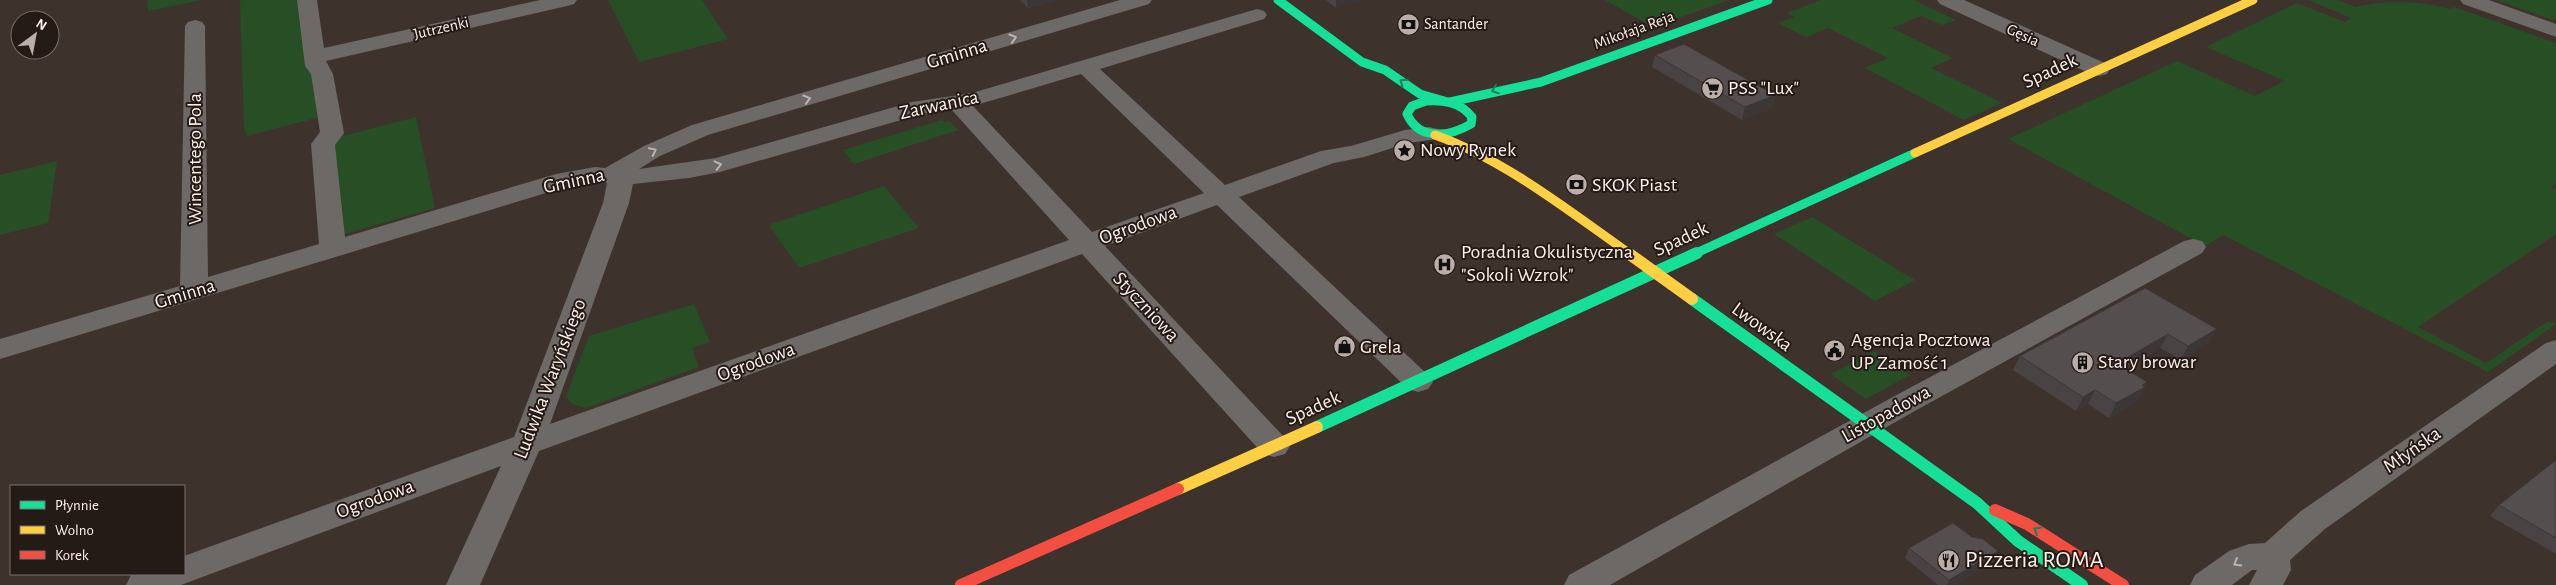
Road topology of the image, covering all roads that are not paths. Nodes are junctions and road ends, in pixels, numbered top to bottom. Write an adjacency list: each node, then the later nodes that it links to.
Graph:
1 (307, 0): 12 (street)
2 (567, 0): 12 (street, Jutrzenki)
3 (1142, 0): 28 (street, Gminna, one-way to 3)
4 (1278, 0): 13 (street)
5 (1768, 0): 17 (street, Mikołaja Reja)
6 (1946, 0): 15 (street, Gęsia)
7 (2253, 0): 15 (street, Spadek)
8 (2470, 0): 11 (street)
9 (1258, 15): 14 (street, Zarwanica)
10 (195, 26): 35 (street, Wincentego Pola)
11 (2556, 31)
12 (315, 56): 33 (street)
13 (1362, 62): 16 (street); 18 (street, one-way to 13)
14 (1085, 66): 19 (street, Zarwanica); 30 (street)
15 (2099, 69): 34 (street, Spadek)
16 (1376, 81)
17 (1541, 82): 18 (street, Mikołaja Reja, one-way to 18); 20 (street, Mikołaja Reja)
18 (1447, 101): 21 (street, Mikołaja Reja); 23 (street)
19 (957, 102): 28 (street, Zarwanica, one-way to 19); 31 (street, Styczniowa)
20 (1496, 104)
21 (1406, 109): 24 (street, Lwowska); 27 (street, Ogrodowa)
22 (1483, 110): 23 (street)
23 (1471, 123): 24 (street); 25 (street)
24 (1432, 134): 27 (street, Ogrodowa); 29 (street, Lwowska)
25 (1477, 135)
26 (1503, 154): 29 (street, Lwowska)
27 (1330, 156): 30 (street, Ogrodowa)
28 (614, 176): 33 (street, Gminna); 40 (street, Ludwika Waryńskiego)
29 (1527, 181): 34 (street, Lwowska)
30 (1221, 195): 31 (street, Ogrodowa); 38 (street)
31 (1087, 244): 40 (street, Ogrodowa); 41 (street, Styczniowa)
32 (2193, 247): 39 (street, Listopadowa)
33 (333, 250): 35 (street, Gminna)
34 (1654, 272): 38 (street, Spadek); 39 (street, Lwowska)
35 (194, 291): 36 (street, Gminna)
36 (0, 349)
37 (2556, 350): 44 (street, Młyńska)
38 (1418, 382): 41 (street, Spadek)
39 (1866, 425): 42 (street, Lwowska); 49 (street, Listopadowa)
40 (527, 444): 43 (street, Ogrodowa); 47 (street, Ludwika Waryńskiego)
41 (1274, 446): 48 (street, Spadek)
42 (1977, 503): 50 (street, Lwowska); 51 (street, Lwowska, one-way to 42)
43 (185, 570)
44 (2269, 570): 52 (street, Młyńska, one-way to 52)
45 (170, 575): 46 (street)
46 (143, 585)
47 (464, 585)
48 (961, 585)
49 (1581, 585)
50 (2082, 585)
51 (2122, 585)
52 (2207, 585)

